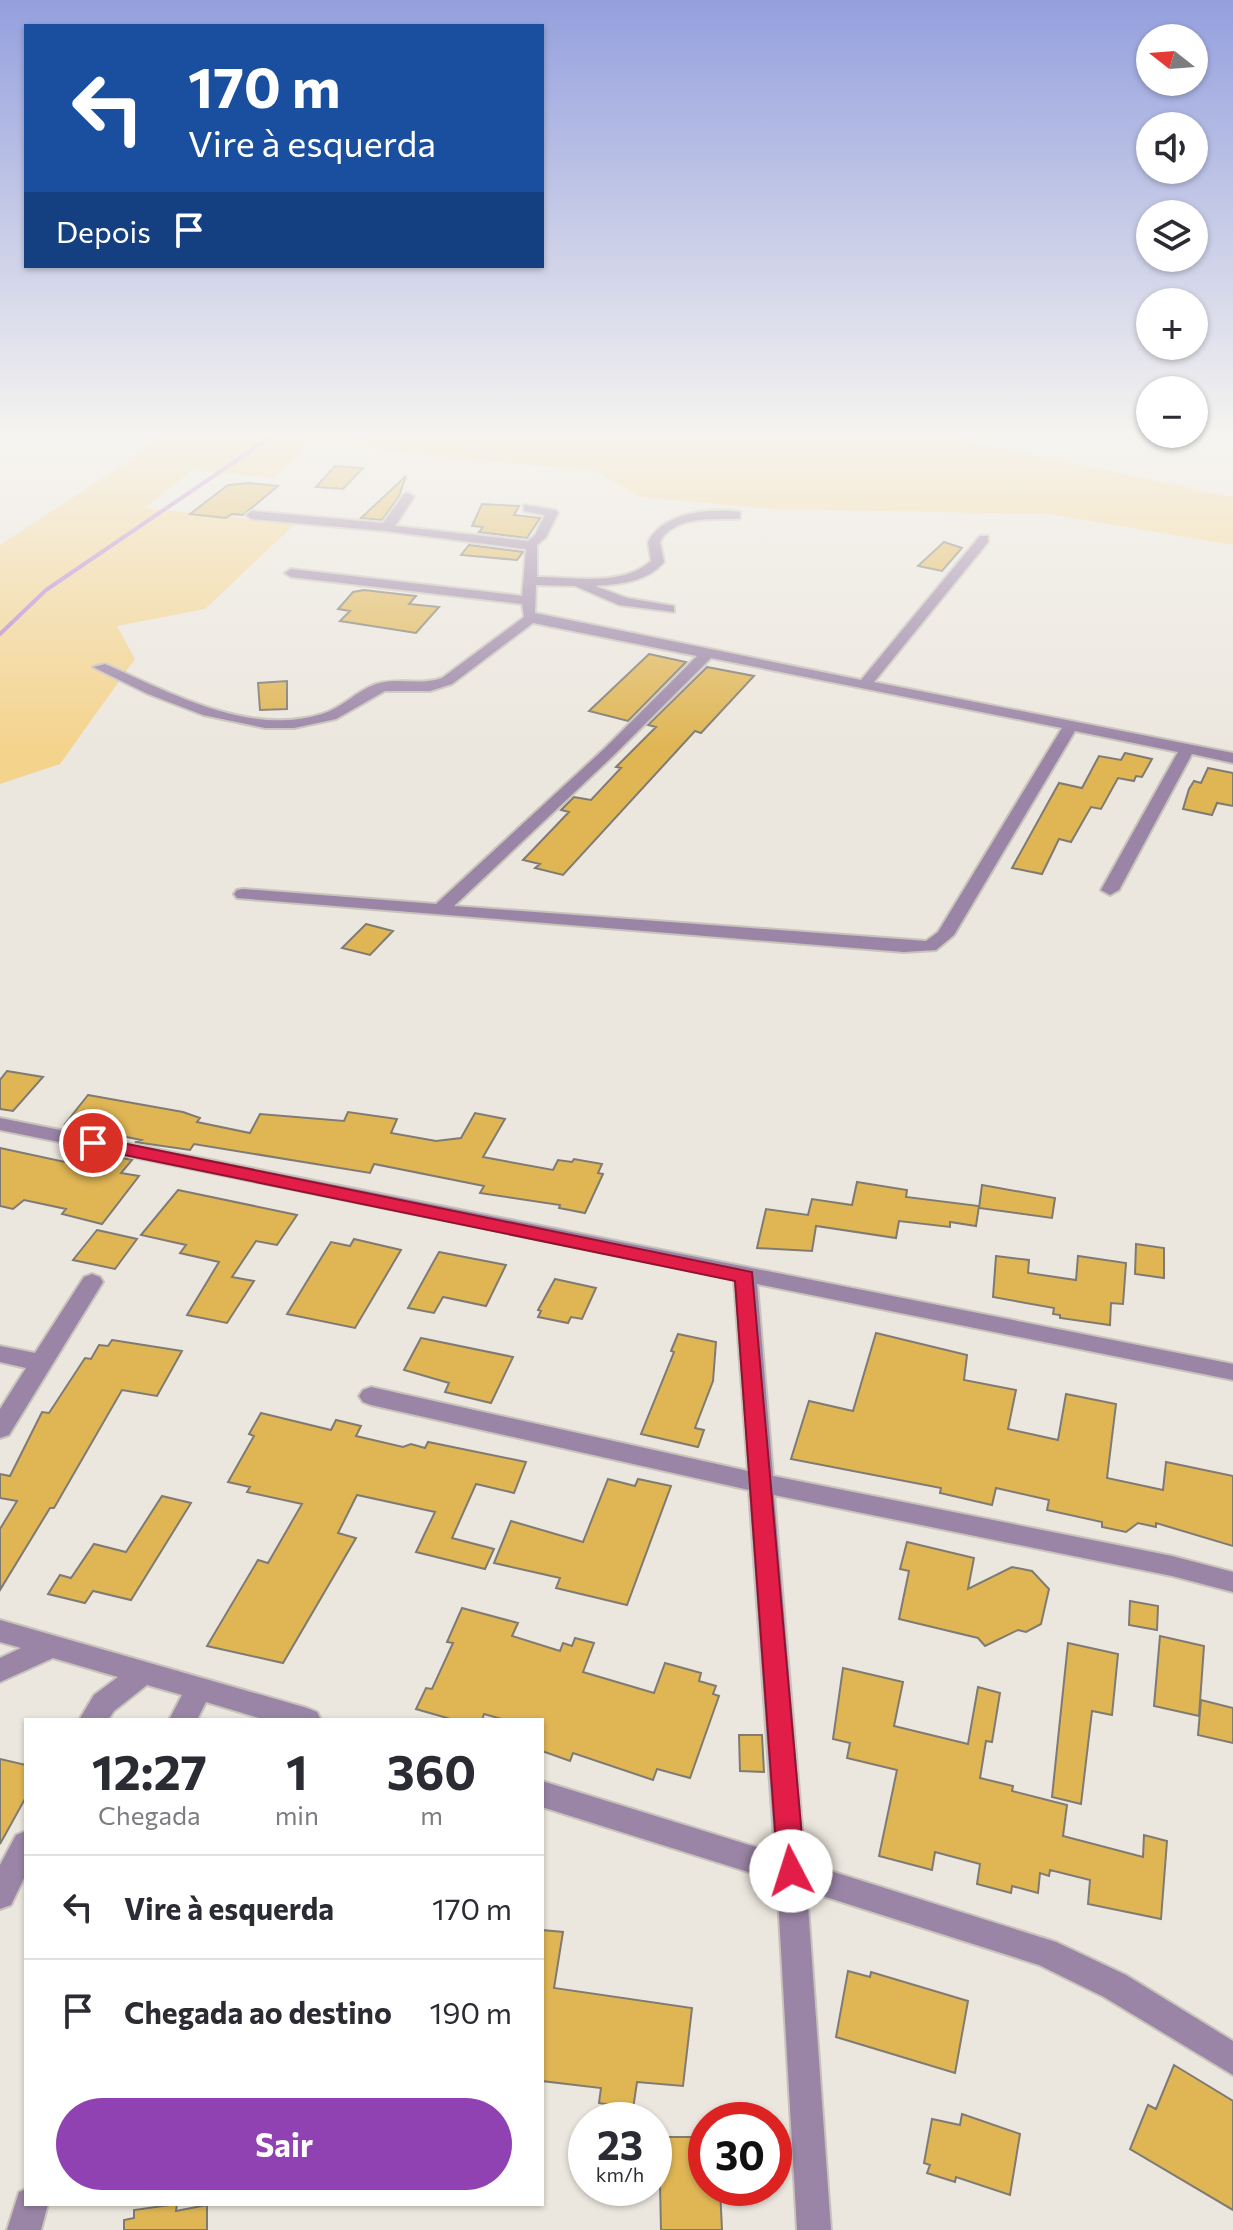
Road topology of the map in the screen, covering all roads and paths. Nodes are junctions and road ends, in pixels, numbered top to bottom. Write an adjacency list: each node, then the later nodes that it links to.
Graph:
1 (483, 539): 5 (street)
2 (537, 539): 5 (street)
3 (656, 539): 8 (street)
4 (984, 539): 14 (street)
5 (530, 545): 7 (street)
6 (291, 573): 9 (street)
7 (530, 581): 8 (street); 9 (street)
8 (577, 582): 10 (street)
9 (529, 601): 11 (street)
10 (669, 609)
11 (531, 618): 12 (street); 13 (street)
12 (708, 653): 14 (street); 20 (street)
13 (100, 667)
14 (864, 685): 15 (street)
15 (1071, 726): 16 (street); 20 (street)
16 (1187, 749): 17 (street); 18 (street)
17 (1233, 758)
18 (1110, 890)
19 (243, 894): 20 (street)
20 (442, 908)
21 (0, 1124): 22 (street)
22 (745, 1276): 26 (street); 29 (street)
23 (92, 1282): 25 (street)
24 (0, 1354): 25 (street)
25 (41, 1363): 28 (street)
26 (1233, 1372)
27 (371, 1396): 29 (street)
28 (0, 1429)
29 (760, 1483): 30 (street); 41 (street)
30 (1233, 1582)
31 (0, 1631): 32 (street)
32 (51, 1646): 33 (street); 34 (street)
33 (0, 1671)
34 (143, 1673): 35 (street); 36 (street)
35 (199, 1689): 37 (street); 38 (street)
36 (94, 1718)
37 (184, 1718)
38 (300, 1718)
39 (544, 1795): 41 (street)
40 (24, 1848): 42 (street)
41 (791, 1871): 43 (street); 46 (street)
42 (0, 1895)
43 (1233, 2059)
44 (30, 2206): 45 (street)
45 (24, 2230)
46 (814, 2230)

